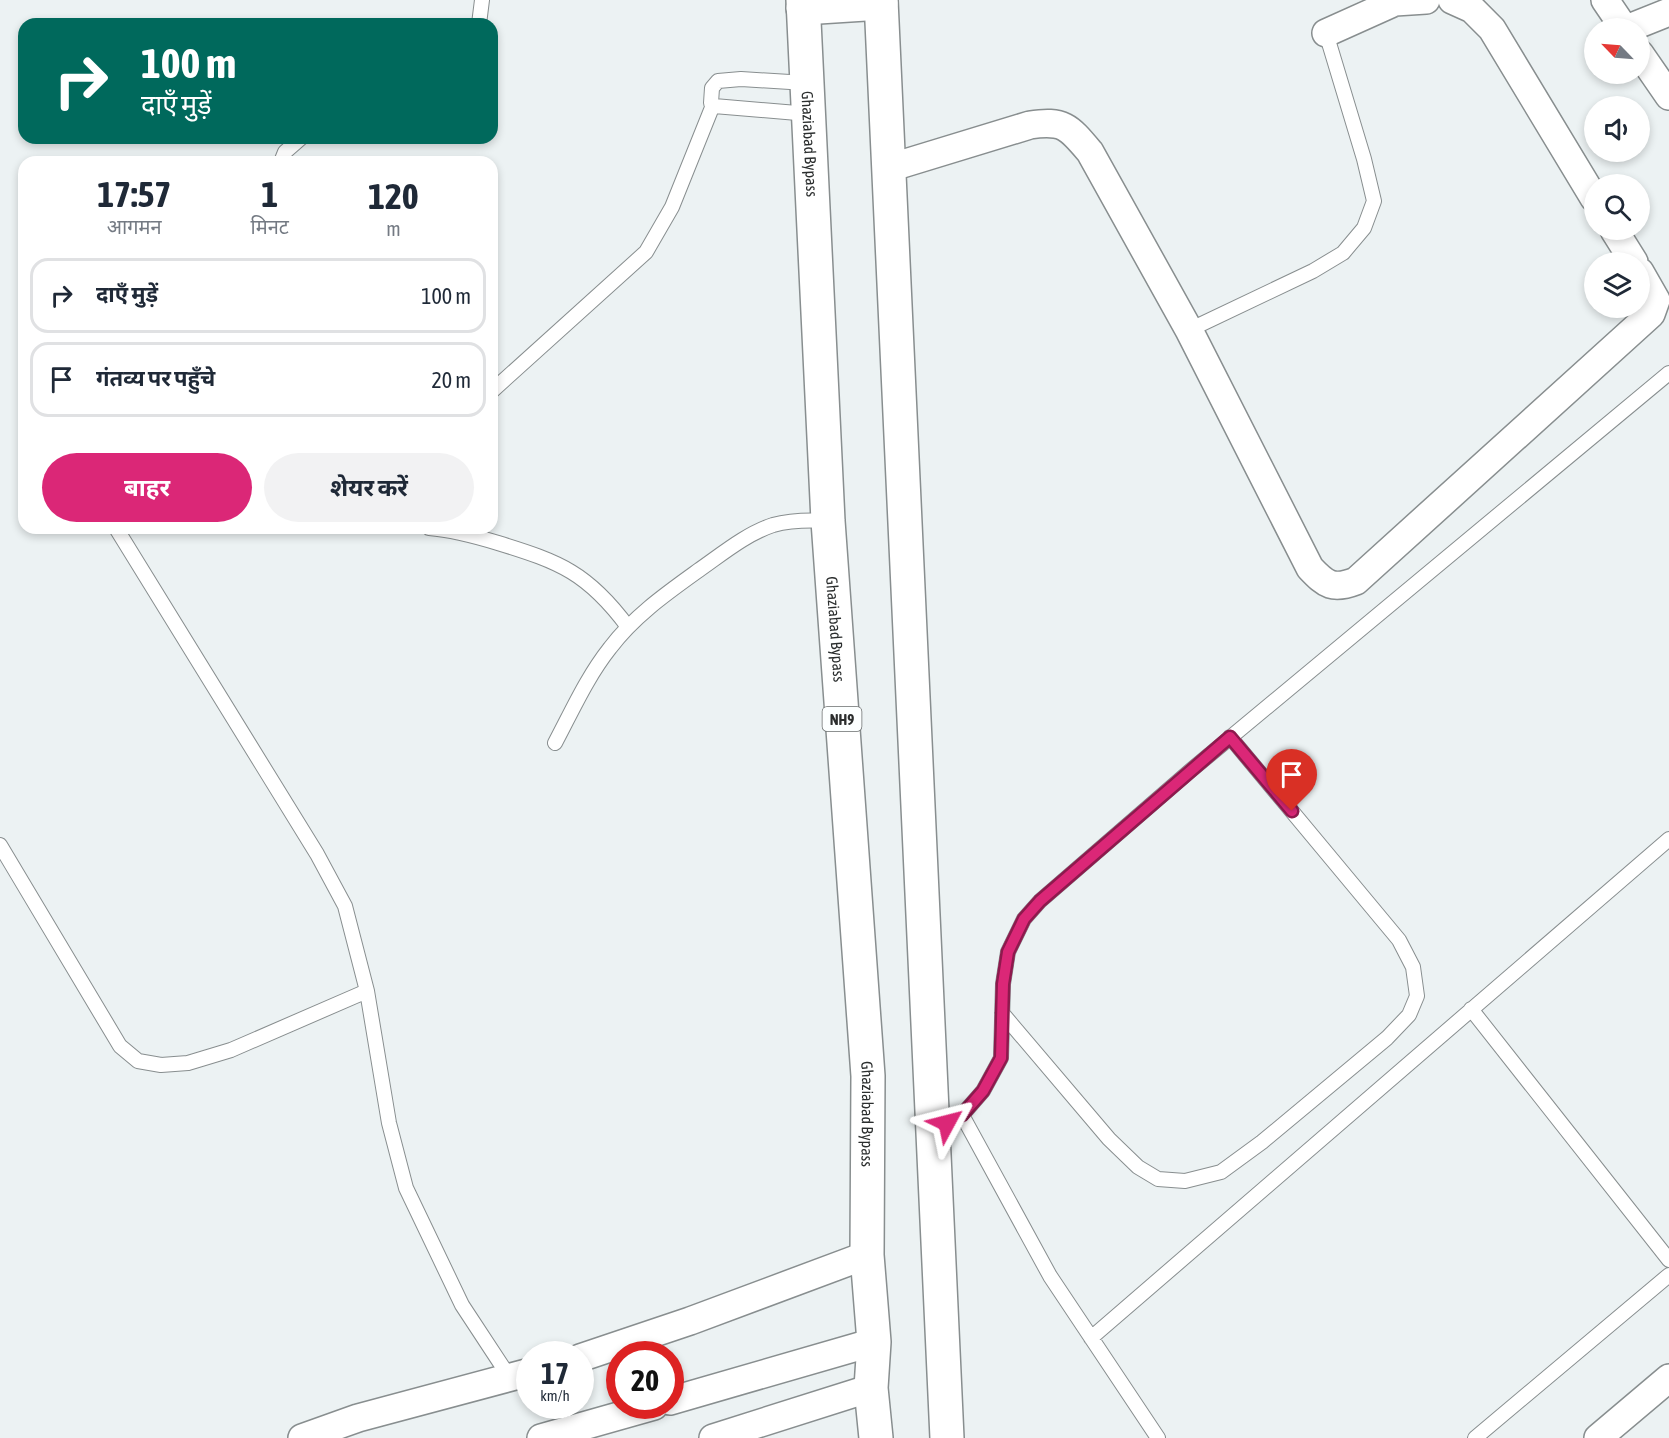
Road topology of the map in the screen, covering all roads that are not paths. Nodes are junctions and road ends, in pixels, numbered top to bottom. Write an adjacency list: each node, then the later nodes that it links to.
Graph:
1 (482, 0): 8 (lane)
2 (1426, 0): 11 (street)
3 (1452, 0): 19 (street)
4 (1605, 0): 9 (street)
5 (881, 1): 6 (highway); 18 (highway)
6 (803, 4): 14 (highway, Ghaziabad Bypass / NH9)
7 (1669, 12): 10 (street)
8 (480, 18)
9 (1617, 18)
10 (1650, 20)
11 (1326, 33): 23 (lane)
12 (1650, 68): 13 (street)
13 (1669, 96)
14 (807, 99): 15 (lane); 15 (lane); 26 (highway, Ghaziabad Bypass / NH9)
15 (713, 105): 25 (lane)
16 (294, 144): 17 (lane)
17 (283, 156)
18 (889, 168): 23 (street); 38 (highway)
19 (1584, 181)
20 (1650, 290): 21 (street)
21 (1650, 315)
22 (1647, 318): 23 (street)
23 (1189, 330)
24 (1669, 373): 30 (lane)
25 (498, 387)
26 (828, 521): 29 (lane); 39 (highway, Ghaziabad Bypass / NH9)
27 (120, 534): 34 (lane)
28 (467, 534): 29 (lane)
29 (627, 627): 31 (lane)
30 (1230, 737): 36 (lane); 36 (lane)
31 (555, 743)
32 (1669, 839): 35 (lane)
33 (0, 845): 34 (lane)
34 (367, 991): 45 (lane)
35 (1471, 1010): 40 (lane); 42 (lane)
36 (1002, 1013): 37 (lane)
37 (962, 1115): 38 (lane); 42 (lane)
38 (933, 1131): 55 (highway)
39 (867, 1255): 43 (highway, Ghaziabad Bypass / NH9); 44 (street)
40 (1669, 1260)
41 (1669, 1275): 57 (lane)
42 (1091, 1338): 56 (lane)
43 (874, 1342): 48 (highway, Ghaziabad Bypass / NH9); 49 (street)
44 (594, 1353)
45 (516, 1370)
46 (516, 1376): 51 (street)
47 (1669, 1378): 58 (street)
48 (871, 1388): 53 (street); 54 (highway, Ghaziabad Bypass / NH9)
49 (684, 1397)
50 (608, 1419): 52 (street)
51 (302, 1438)
52 (541, 1438)
53 (713, 1438)
54 (876, 1438)
55 (947, 1438)
56 (1158, 1438)
57 (1475, 1438)
58 (1598, 1438)

